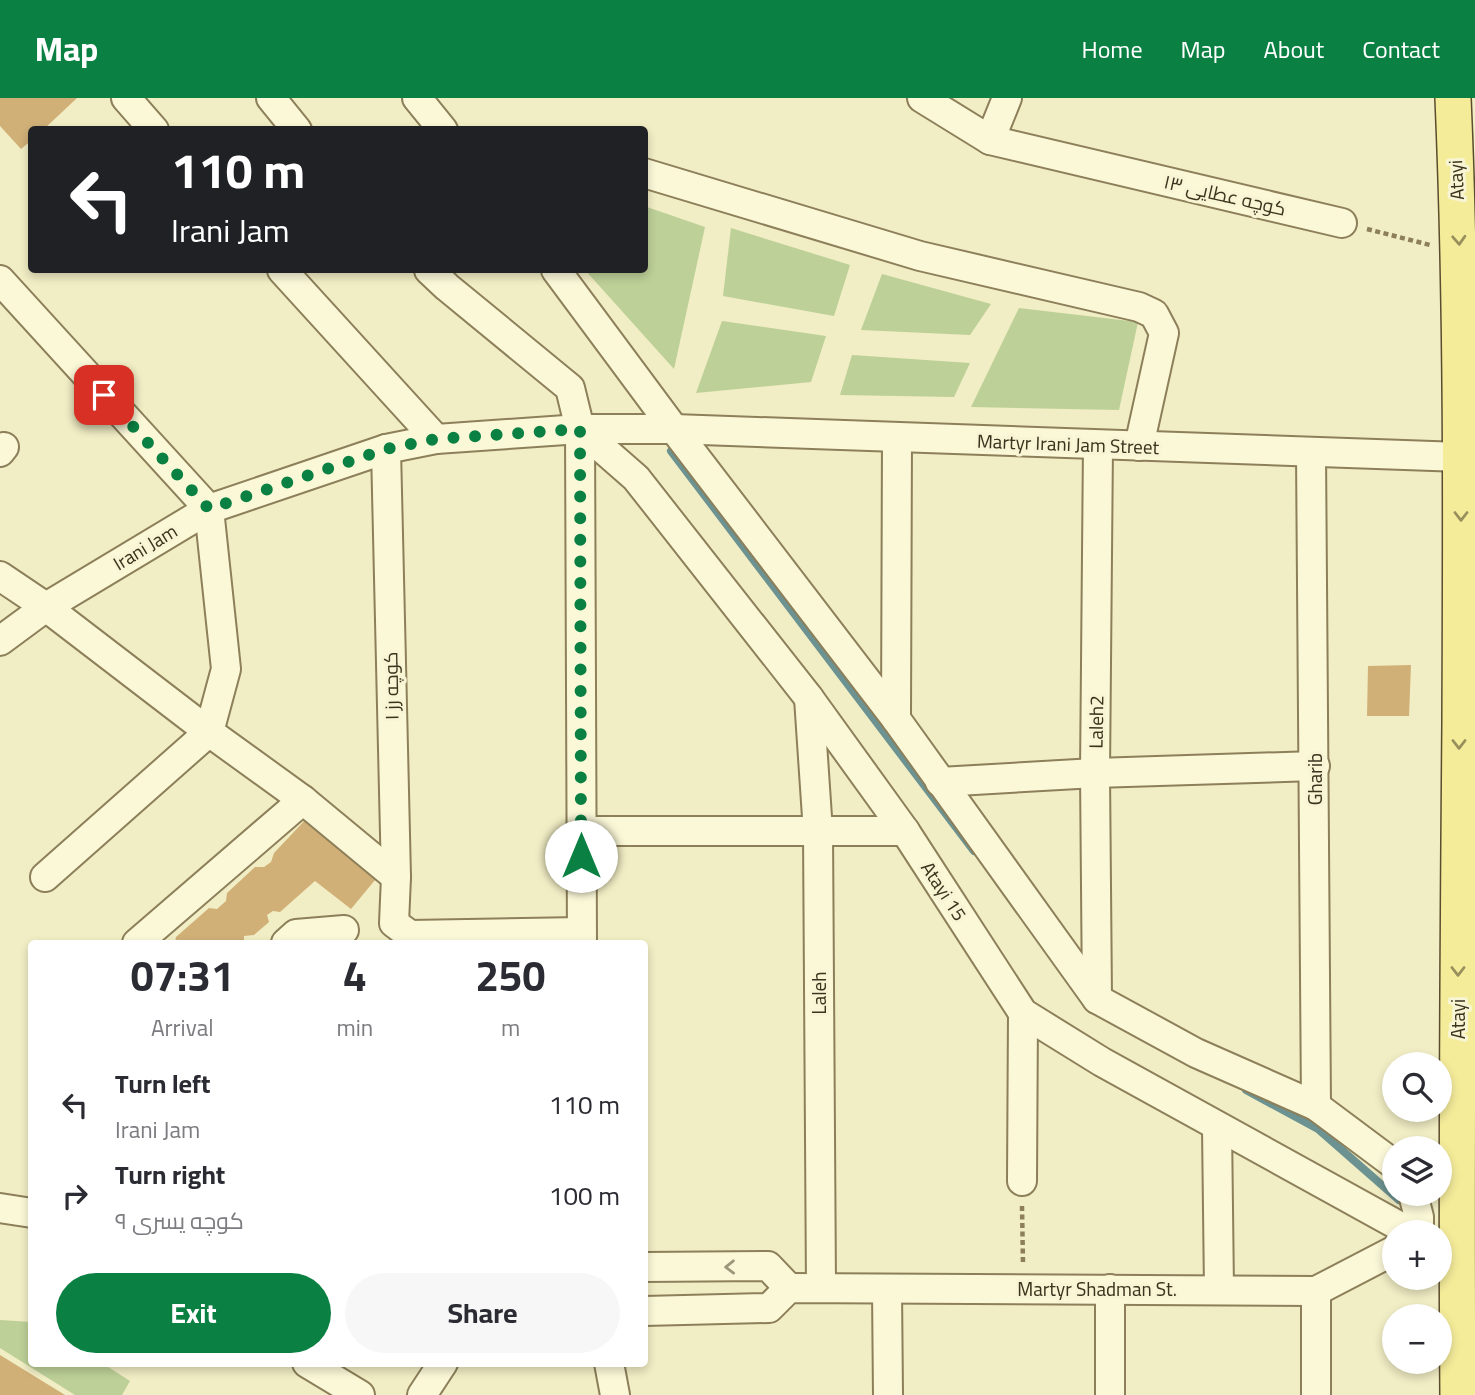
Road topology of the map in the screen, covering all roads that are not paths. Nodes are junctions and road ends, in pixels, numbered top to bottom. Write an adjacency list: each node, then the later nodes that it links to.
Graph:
1 (126, 98): 7 (street)
2 (271, 98): 8 (street)
3 (416, 98): 9 (street)
4 (922, 98): 10 (street, کوچه عطایی ۱۳)
5 (1007, 98): 10 (street)
6 (1453, 98): 25 (main road, Atayi, one-way to 25)
7 (150, 126)
8 (294, 126)
9 (440, 126)
10 (990, 141): 12 (street, کوچه عطایی ۱۳)
11 (648, 174): 22 (street)
12 (1342, 223)
13 (285, 273): 20 (street)
14 (432, 273): 17 (street)
15 (558, 273): 18 (street)
16 (0, 280): 26 (street)
17 (580, 429): 18 (street, Irani Jam); 20 (street, Irani Jam); 30 (street, Atayi 15); 37 (street)
18 (674, 429): 19 (street, Martyr Irani Jam Street); 31 (street)
19 (897, 438): 21 (street, Martyr Irani Jam Street); 31 (street)
20 (436, 439): 23 (street, Irani Jam)
21 (1098, 445): 22 (street, Martyr Irani Jam Street); 34 (street, Laleh2)
22 (1139, 446): 24 (street, Martyr Irani Jam Street)
23 (386, 449): 26 (street, Irani Jam); 41 (street, کوچه رز ۱)
24 (1311, 452): 25 (street, Martyr Irani Jam Street); 33 (street, Gharib)
25 (1468, 457): 55 (main road, Atayi, one-way to 55)
26 (209, 509): 28 (street, Irani Jam); 32 (street)
27 (0, 576): 28 (street)
28 (46, 607): 29 (street, Irani Jam); 32 (street)
29 (0, 641)
30 (809, 698): 38 (street, Atayi 15); 39 (street, Laleh)
31 (896, 719): 35 (street)
32 (209, 732): 36 (street); 40 (street)
33 (1315, 765): 34 (street); 48 (street, Gharib)
34 (1095, 773): 35 (street); 46 (street, Laleh2)
35 (940, 782): 46 (street)
36 (303, 800): 41 (street); 44 (street)
37 (581, 831): 39 (street); 43 (street)
38 (905, 831): 39 (street); 47 (street, Atayi 15)
39 (818, 832): 59 (street, Laleh)
40 (46, 877)
41 (396, 877): 43 (street, کوچه رز ۱)
42 (344, 930): 45 (street)
43 (582, 938)
44 (140, 940)
45 (289, 940)
46 (1097, 999): 48 (street)
47 (1023, 1013): 49 (street, Atayi 15); 51 (street)
48 (1316, 1106): 50 (street)
49 (1217, 1127): 54 (street, Atayi 15); 62 (street)
50 (1382, 1156)
51 (1022, 1181)
52 (0, 1208): 53 (street)
53 (28, 1212)
54 (1388, 1220)
55 (1457, 1240): 74 (main road, Atayi)
56 (1382, 1257): 63 (street, Martyr Shadman St.)
57 (648, 1268): 58 (street, one-way to 57)
58 (789, 1288): 59 (street, Martyr Shadman St.); 64 (street)
59 (821, 1288): 60 (street, Martyr Shadman St.)
60 (887, 1289): 61 (street, Martyr Shadman St.); 71 (street)
61 (1110, 1289): 62 (street, Martyr Shadman St.); 72 (street)
62 (1219, 1290): 63 (street, Martyr Shadman St.)
63 (1316, 1290): 73 (street)
64 (648, 1311)
65 (314, 1367): 68 (street)
66 (440, 1367): 69 (street)
67 (610, 1367): 70 (street)
68 (360, 1395)
69 (422, 1395)
70 (615, 1395)
71 (888, 1395)
72 (1110, 1395)
73 (1316, 1395)
74 (1458, 1395)

